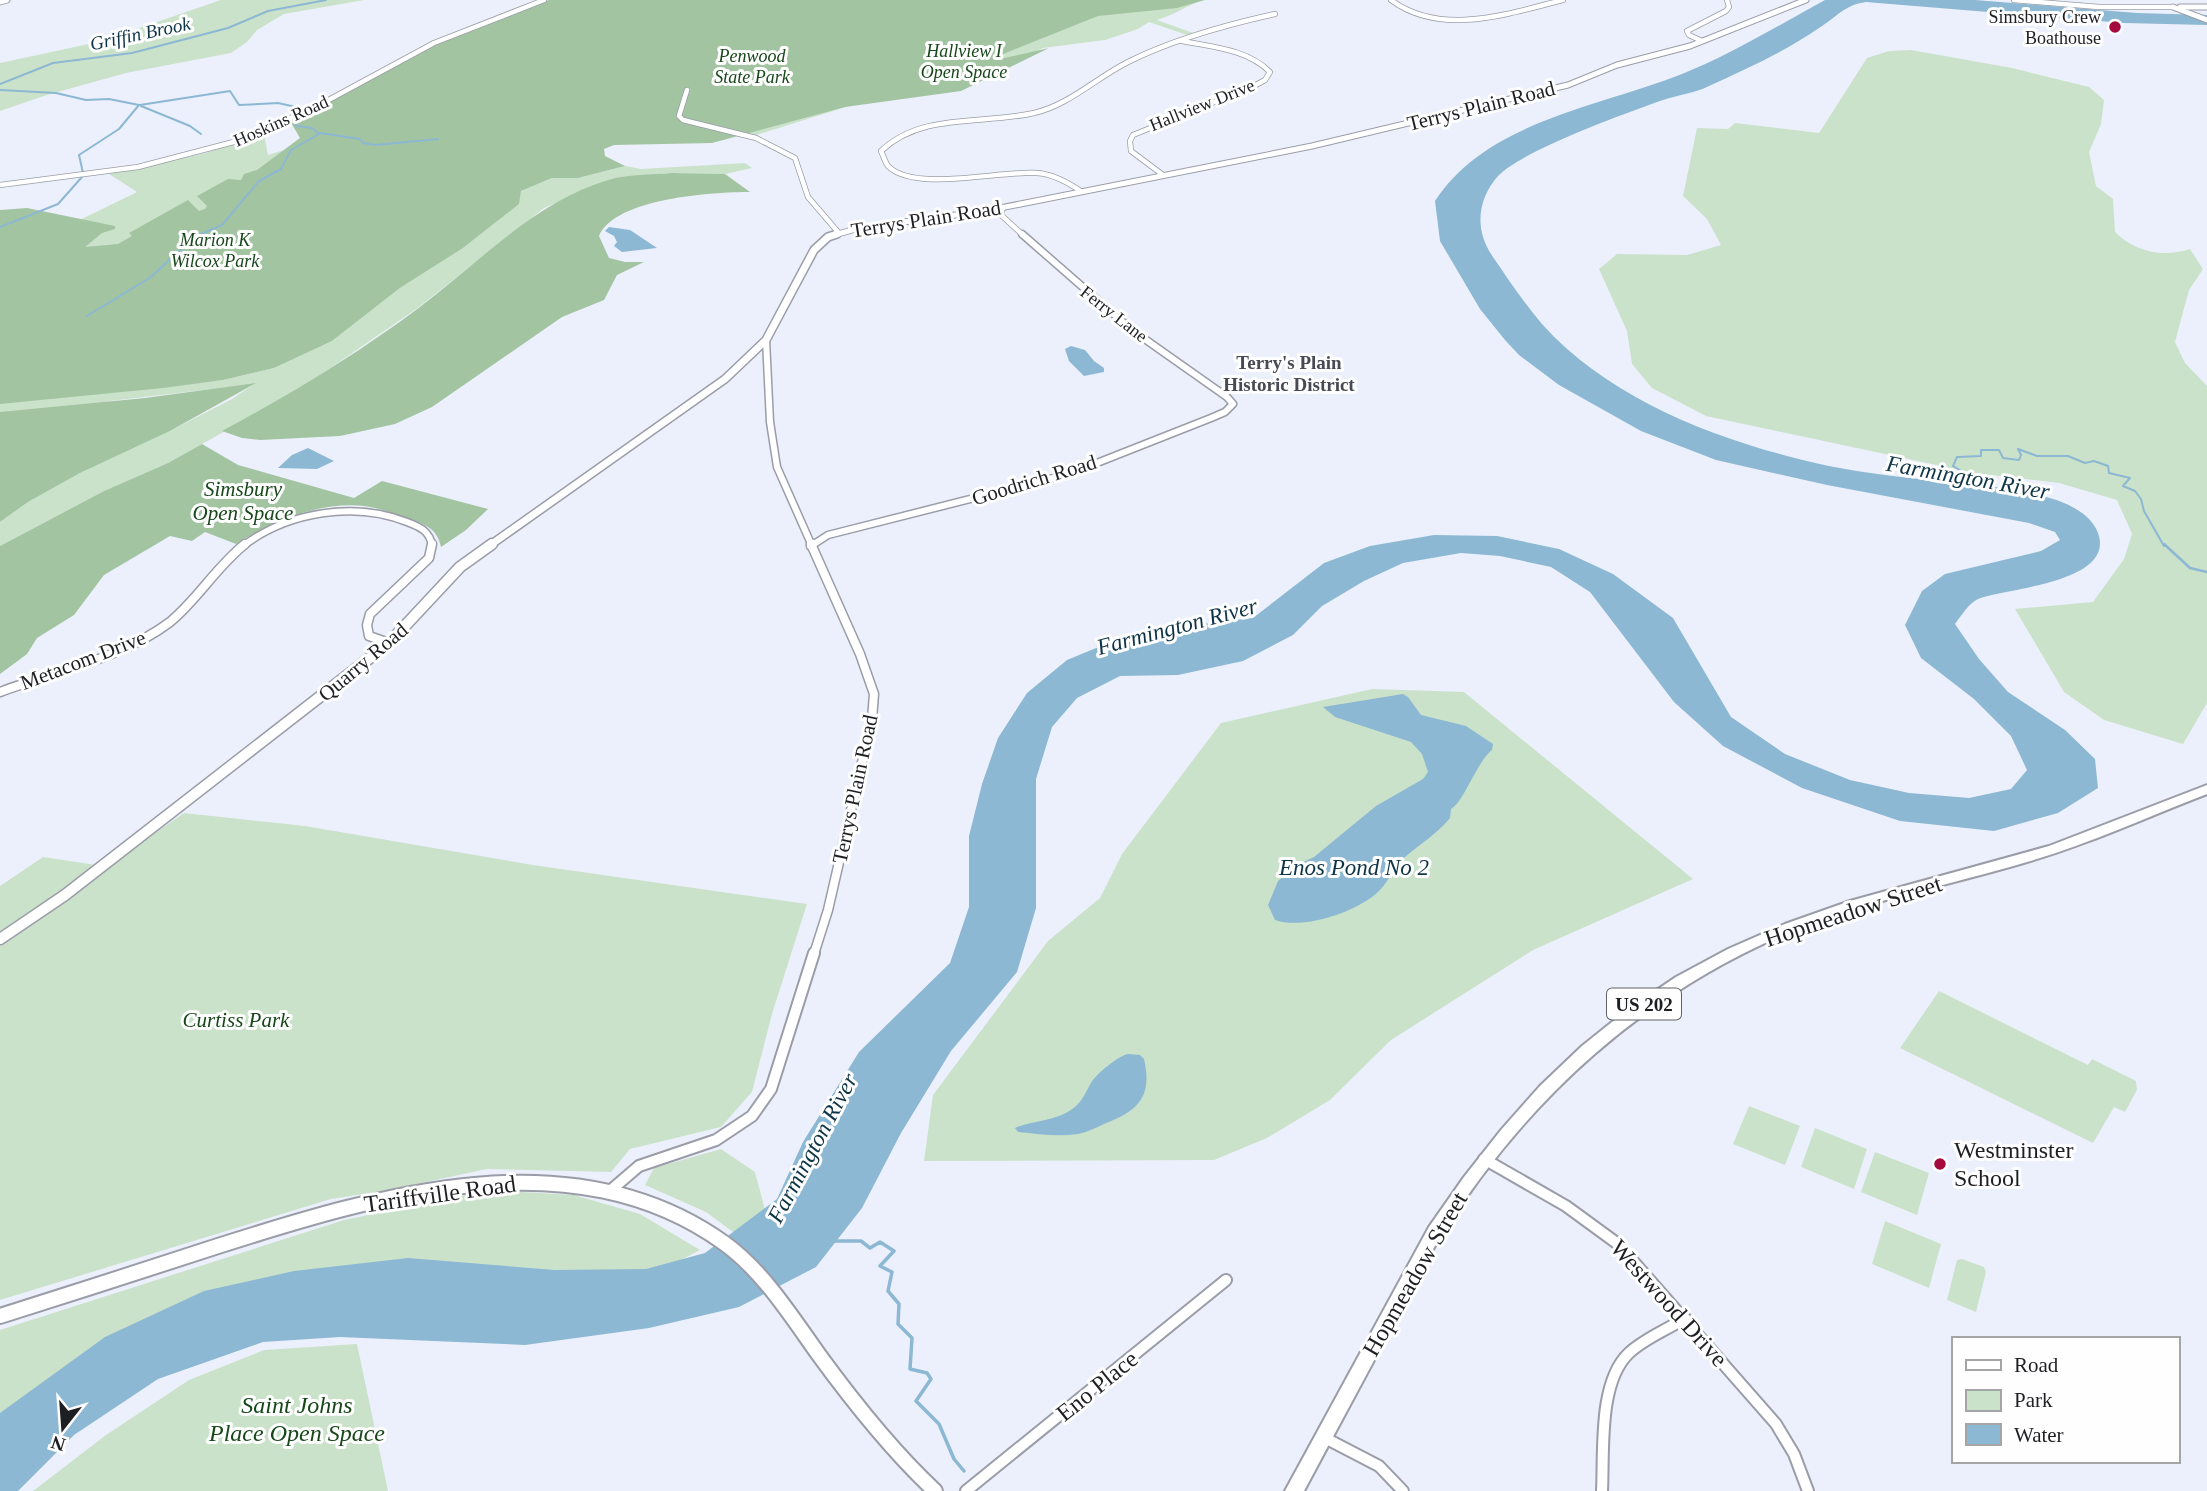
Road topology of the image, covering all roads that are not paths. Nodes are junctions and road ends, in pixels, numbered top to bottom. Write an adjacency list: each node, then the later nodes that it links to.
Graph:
1 (7, 0): 8 (street)
2 (544, 0): 17 (street, Hoskins Road)
3 (1391, 0): 4 (street)
4 (1563, 0)
5 (1727, 0): 14 (street)
6 (1806, 0): 14 (street, Terrys Plain Road)
7 (2014, 0): 9 (street)
8 (0, 2)
9 (2173, 7): 10 (street); 12 (street)
10 (2207, 7)
11 (1275, 14): 13 (street)
12 (2207, 20)
13 (1180, 40): 16 (street, Hallview Drive); 18 (street)
14 (1702, 41): 16 (street, Terrys Plain Road)
15 (687, 90): 20 (street)
16 (1163, 175): 18 (street, Terrys Plain Road)
17 (0, 185)
18 (1082, 192): 19 (street, Terrys Plain Road)
19 (1002, 211): 20 (street, Terrys Plain Road); 24 (street, Ferry Lane)
20 (838, 232): 21 (street, Terrys Plain Road)
21 (766, 340): 22 (street, Quarry Road); 23 (street, Terrys Plain Road)
22 (753, 353): 23 (street); 28 (street, Quarry Road)
23 (767, 354): 25 (street, Terrys Plain Road)
24 (1233, 404): 26 (street, Goodrich Road)
25 (806, 535): 26 (street, Goodrich Road); 27 (street, Terrys Plain Road)
26 (828, 535): 27 (street, Goodrich Road)
27 (811, 546): 33 (street, Terrys Plain Road)
28 (389, 643): 29 (street, Metacom Drive); 31 (street, Quarry Road)
29 (0, 692)
30 (2207, 789): 32 (highway, Hopmeadow Street / US 202)
31 (0, 939)
32 (1484, 1159): 36 (street, Westwood Drive); 37 (highway, Hopmeadow Street / US 202)
33 (611, 1190): 35 (main road, Tariffville Road); 38 (main road, Tariffville Road)
34 (1226, 1280): 39 (street, Eno Place)
35 (0, 1316)
36 (1685, 1318): 42 (street); 43 (street, Westwood Drive)
37 (1325, 1438): 40 (highway, Hopmeadow Street / US 202); 41 (street)
38 (935, 1491)
39 (966, 1491)
40 (1294, 1491)
41 (1402, 1491)
42 (1602, 1491)
43 (1808, 1491)

